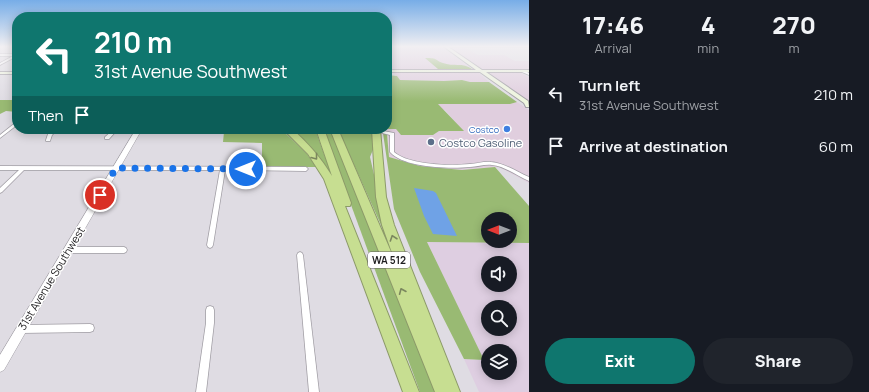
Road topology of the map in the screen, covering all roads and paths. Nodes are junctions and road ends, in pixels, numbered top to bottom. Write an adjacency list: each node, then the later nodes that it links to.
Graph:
1 (471, 64): 5 (main road)
2 (392, 71): 5 (main road)
3 (523, 71): 4 (main road); 5 (main road); 8 (street)
4 (529, 71)
5 (482, 72): 9 (main road)
6 (0, 73): 7 (main road)
7 (12, 73)
8 (529, 74)
9 (528, 106)
10 (12, 127): 19 (street)
11 (51, 134): 21 (street)
12 (111, 134): 20 (street)
13 (136, 134): 24 (street, 31st Avenue Southwest)
14 (292, 134): 39 (highway, one-way to 39)
15 (322, 134): 39 (highway, WA 512)
16 (336, 134): 40 (highway, WA 512, one-way to 16)
17 (377, 134): 41 (highway, one-way to 17)
18 (392, 134): 27 (street)
19 (0, 137)
20 (107, 138)
21 (48, 140)
22 (0, 168): 23 (street)
23 (22, 168): 24 (street); 28 (street)
24 (116, 168): 25 (street); 30 (street, 31st Avenue Southwest)
25 (223, 169): 26 (street); 29 (street)
26 (306, 169)
27 (529, 179)
28 (0, 191)
29 (210, 245)
30 (68, 250): 31 (street); 35 (street, 31st Avenue Southwest)
31 (124, 250)
32 (300, 255): 38 (street)
33 (210, 310): 37 (street)
34 (90, 328): 35 (street)
35 (22, 329): 36 (street, 31st Avenue Southwest)
36 (0, 366)
37 (201, 392)
38 (314, 392)
39 (411, 392)
40 (444, 392)
41 (452, 392)

